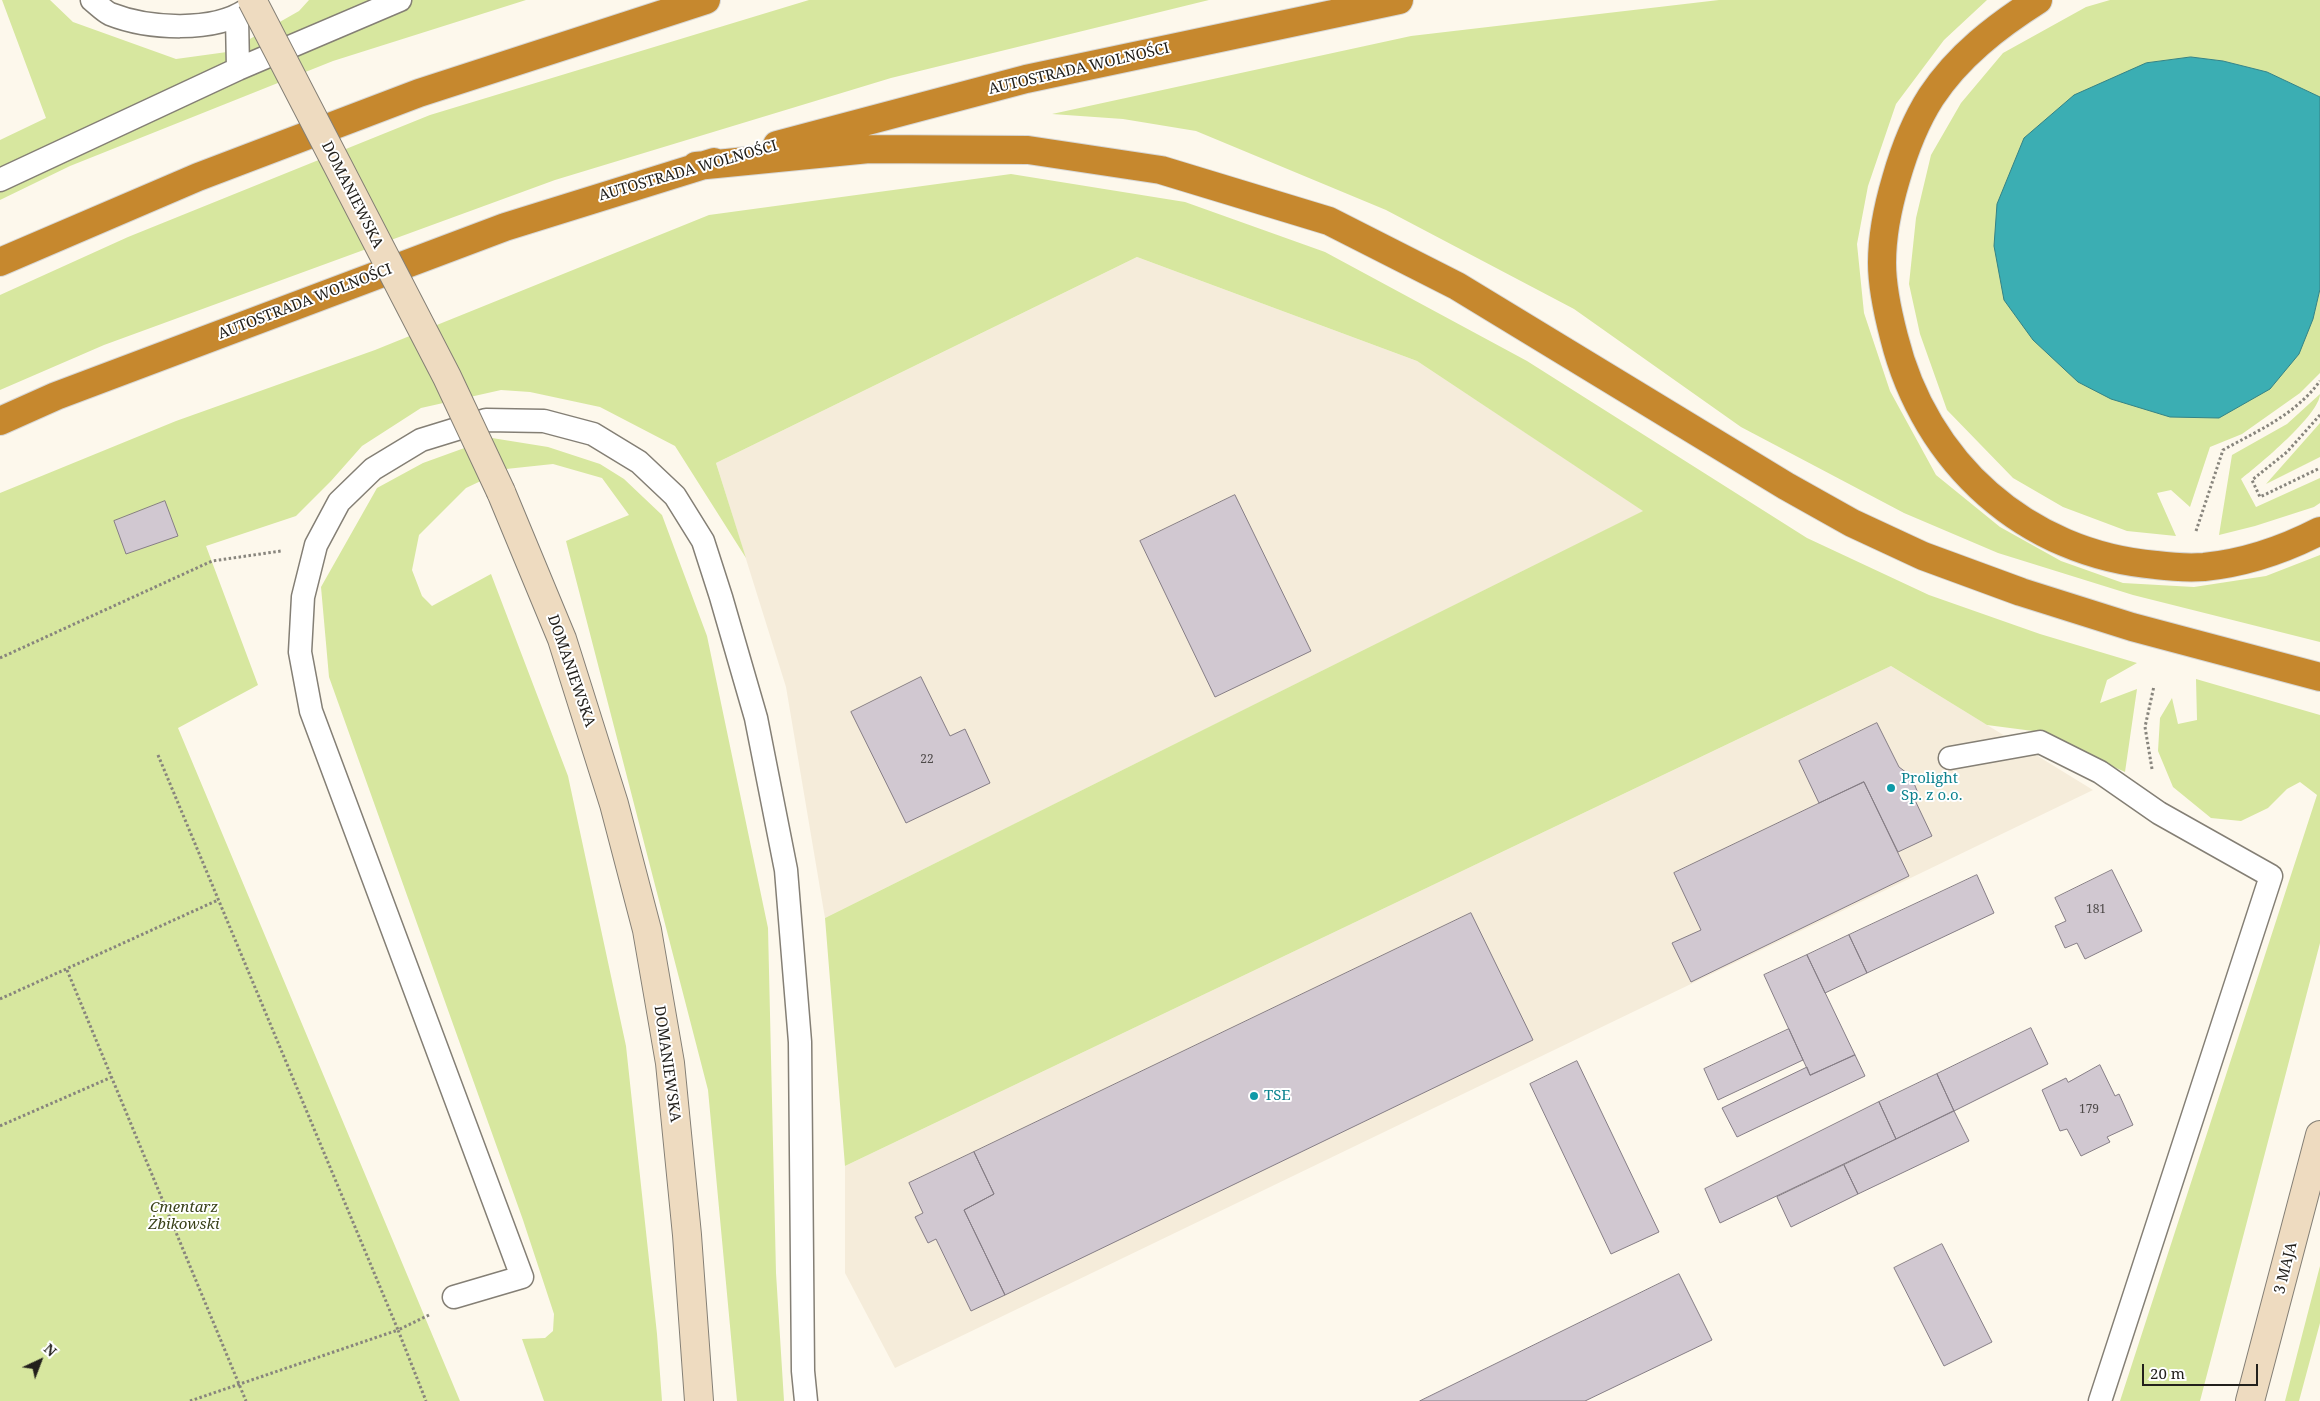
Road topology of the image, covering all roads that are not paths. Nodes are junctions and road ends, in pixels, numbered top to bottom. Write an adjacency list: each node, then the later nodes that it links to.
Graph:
1 (92, 0): 7 (lane)
2 (261, 0): 7 (lane)
3 (400, 0): 8 (lane)
4 (706, 0): 11 (highway)
5 (1399, 0): 9 (highway, AUTOSTRADA WOLNOŚCI)
6 (2038, 0): 13 (highway)
7 (244, 9): 8 (lane); 18 (main road, DOMANIEWSKA, bridge)
8 (238, 69): 10 (lane)
9 (696, 166): 12 (highway, AUTOSTRADA WOLNOŚCI); 14 (highway)
10 (0, 180)
11 (0, 262)
12 (0, 420)
13 (2320, 530)
14 (2320, 677)
15 (1950, 758): 20 (lane)
16 (2320, 1135): 21 (main road, 3 MAJA)
17 (454, 1297): 19 (lane)
18 (699, 1401)
19 (806, 1401)
20 (2100, 1401)
21 (2250, 1401)

